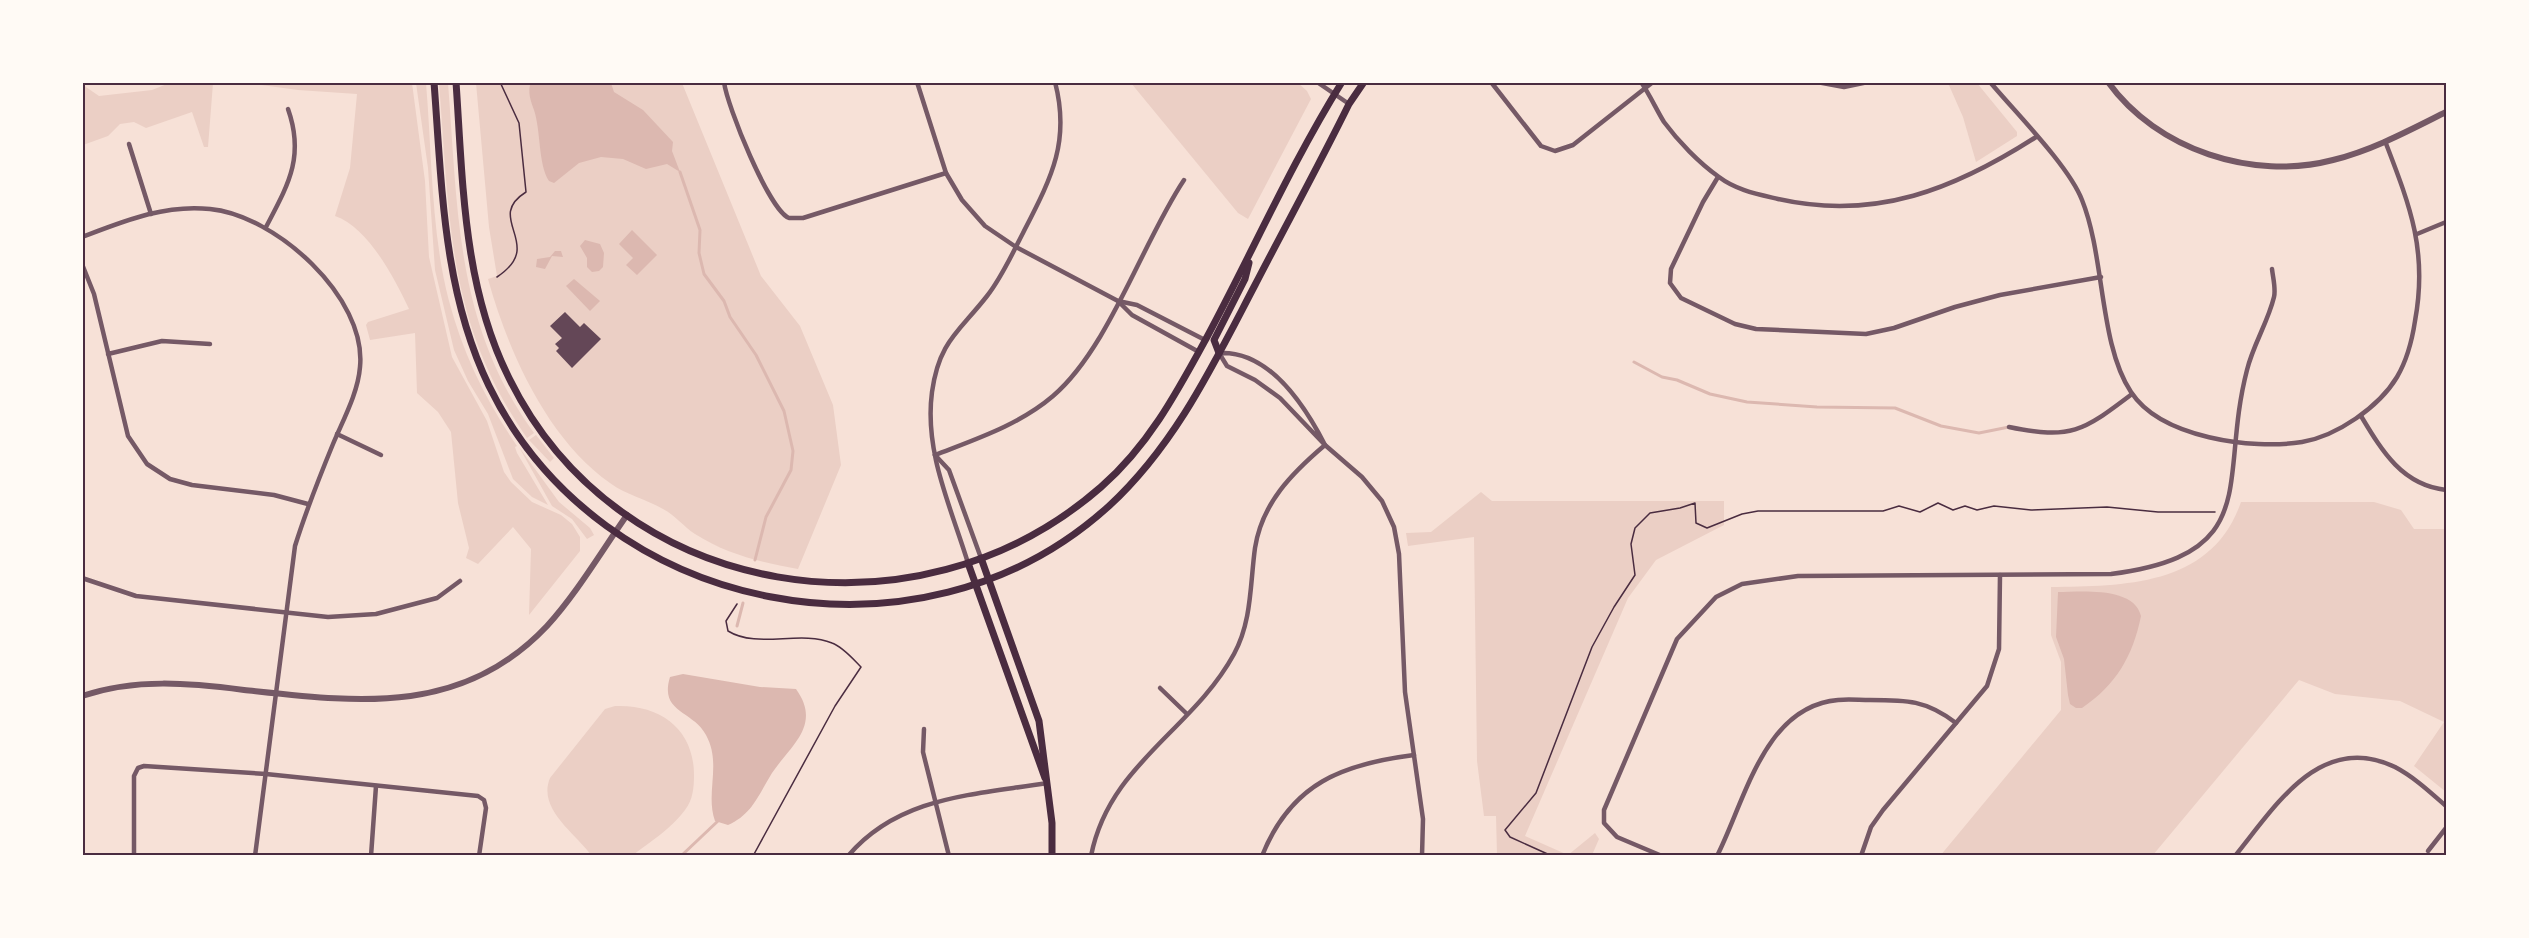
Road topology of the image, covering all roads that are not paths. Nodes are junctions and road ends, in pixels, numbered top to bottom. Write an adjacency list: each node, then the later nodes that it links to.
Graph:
1 (434, 82): 54 (main road)
2 (456, 82): 53 (main road)
3 (724, 82): 24 (street)
4 (917, 82): 24 (street)
5 (1055, 82): 32 (street)
6 (1317, 82): 17 (street)
7 (1342, 82): 17 (main road)
8 (1364, 82): 18 (main road)
9 (1491, 82): 16 (street)
10 (1641, 82): 16 (street)
11 (1653, 82): 16 (street)
12 (1817, 82): 13 (street)
13 (1868, 82)
14 (1990, 82): 21 (street)
15 (2108, 82): 22 (street)
16 (1645, 89): 25 (street)
17 (1334, 94): 18 (street); 33 (main road)
18 (1349, 104): 41 (main road)
19 (288, 108): 29 (street)
20 (2446, 112): 22 (street)
21 (2036, 137): 25 (street); 36 (street)
22 (2385, 141): 30 (street)
23 (129, 144): 27 (street)
24 (946, 173): 32 (street)
25 (1718, 177): 36 (street)
26 (1184, 180): 37 (street)
27 (151, 214): 29 (street); 31 (street)
28 (2446, 222): 30 (street)
29 (266, 227): 46 (street)
30 (2417, 234): 44 (street)
31 (82, 237)
32 (1016, 247): 37 (street); 50 (street)
33 (1248, 260): 38 (main road); 41 (main road)
34 (82, 264): 42 (street)
35 (2272, 269): 47 (street)
36 (2101, 277): 43 (street)
37 (1118, 301): 38 (street); 40 (street); 50 (street)
38 (1205, 340): 40 (main road)
39 (210, 344): 42 (street)
40 (1199, 351): 55 (main road)
41 (1219, 353): 48 (street); 48 (street); 59 (main road)
42 (108, 354): 52 (street)
43 (2132, 394): 45 (street); 47 (street)
44 (2361, 416): 47 (street); 51 (street)
45 (2009, 427)
46 (337, 434): 49 (street); 52 (street)
47 (2237, 440): 57 (street)
48 (1325, 445): 66 (street); 69 (street)
49 (381, 455)
50 (935, 455): 55 (street); 56 (street)
51 (2446, 490)
52 (308, 504): 62 (street)
53 (627, 515): 54 (street); 56 (main road)
54 (615, 533): 61 (main road); 64 (street)
55 (981, 558): 56 (main road); 59 (main road)
56 (968, 563): 61 (main road)
57 (2000, 575): 67 (street); 87 (street)
58 (82, 579): 62 (street)
59 (989, 579): 61 (main road); 71 (main road)
60 (460, 581): 62 (street)
61 (975, 584): 71 (main road)
62 (286, 614): 64 (street)
63 (1160, 688): 66 (street)
64 (277, 693): 65 (street); 70 (street)
65 (82, 696)
66 (1187, 714): 84 (street)
67 (1956, 723): 88 (street); 89 (street)
68 (924, 729): 73 (street)
69 (1414, 755): 85 (street); 86 (street)
70 (266, 774): 72 (street); 77 (street); 78 (street)
71 (1047, 783): 73 (street); 83 (main road)
72 (376, 786): 79 (street); 80 (street)
73 (935, 801): 81 (street); 82 (street)
74 (2446, 806): 90 (street)
75 (2446, 828): 76 (street)
76 (2428, 851)
77 (134, 855)
78 (255, 855)
79 (371, 855)
80 (479, 855)
81 (848, 855)
82 (949, 855)
83 (1052, 855)
84 (1091, 855)
85 (1262, 855)
86 (1422, 855)
87 (1662, 855)
88 (1717, 855)
89 (1861, 855)
90 (2235, 855)

